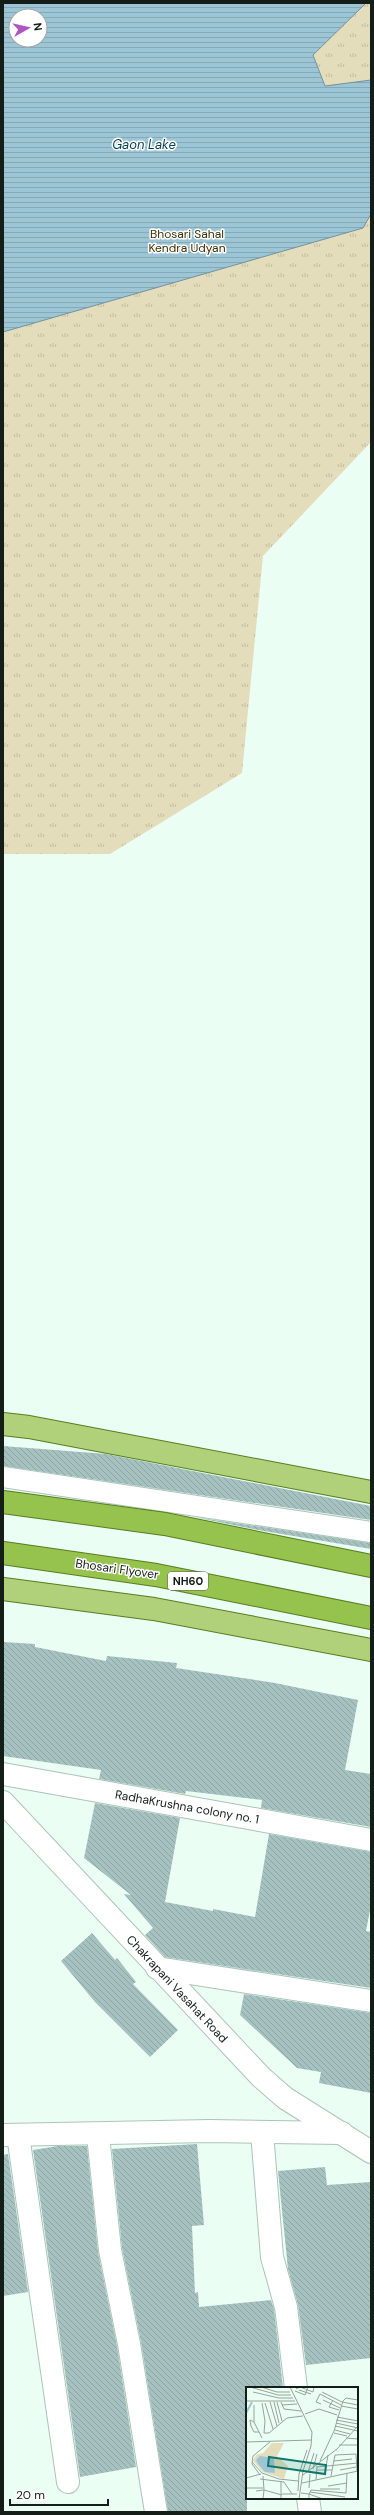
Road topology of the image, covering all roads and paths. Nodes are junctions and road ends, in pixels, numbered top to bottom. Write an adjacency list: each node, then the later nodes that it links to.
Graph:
1 (3, 1424): 3 (main road)
2 (3, 1477): 5 (lane)
3 (371, 1492)
4 (3, 1502): 7 (highway)
5 (371, 1532)
6 (3, 1554): 9 (highway, Bhosari Flyover / NH60)
7 (371, 1566)
8 (3, 1590): 10 (main road)
9 (371, 1618)
10 (371, 1650)
11 (3, 1774): 13 (street, RadhaKrushna colony no. 1)
12 (3, 1802): 14 (street, Chakrapani Vasahat Road)
13 (371, 1840)
14 (157, 1968): 15 (street); 17 (street, Chakrapani Vasahat Road)
15 (371, 2001)
16 (262, 2132): 17 (street); 18 (street); 21 (street)
17 (344, 2133): 20 (street, Chakrapani Vasahat Road)
18 (98, 2134): 19 (street); 24 (street)
19 (11, 2135): 22 (street)
20 (371, 2152)
21 (296, 2387)
22 (68, 2482)
23 (308, 2499): 25 (street)
24 (156, 2512)
25 (310, 2512)

